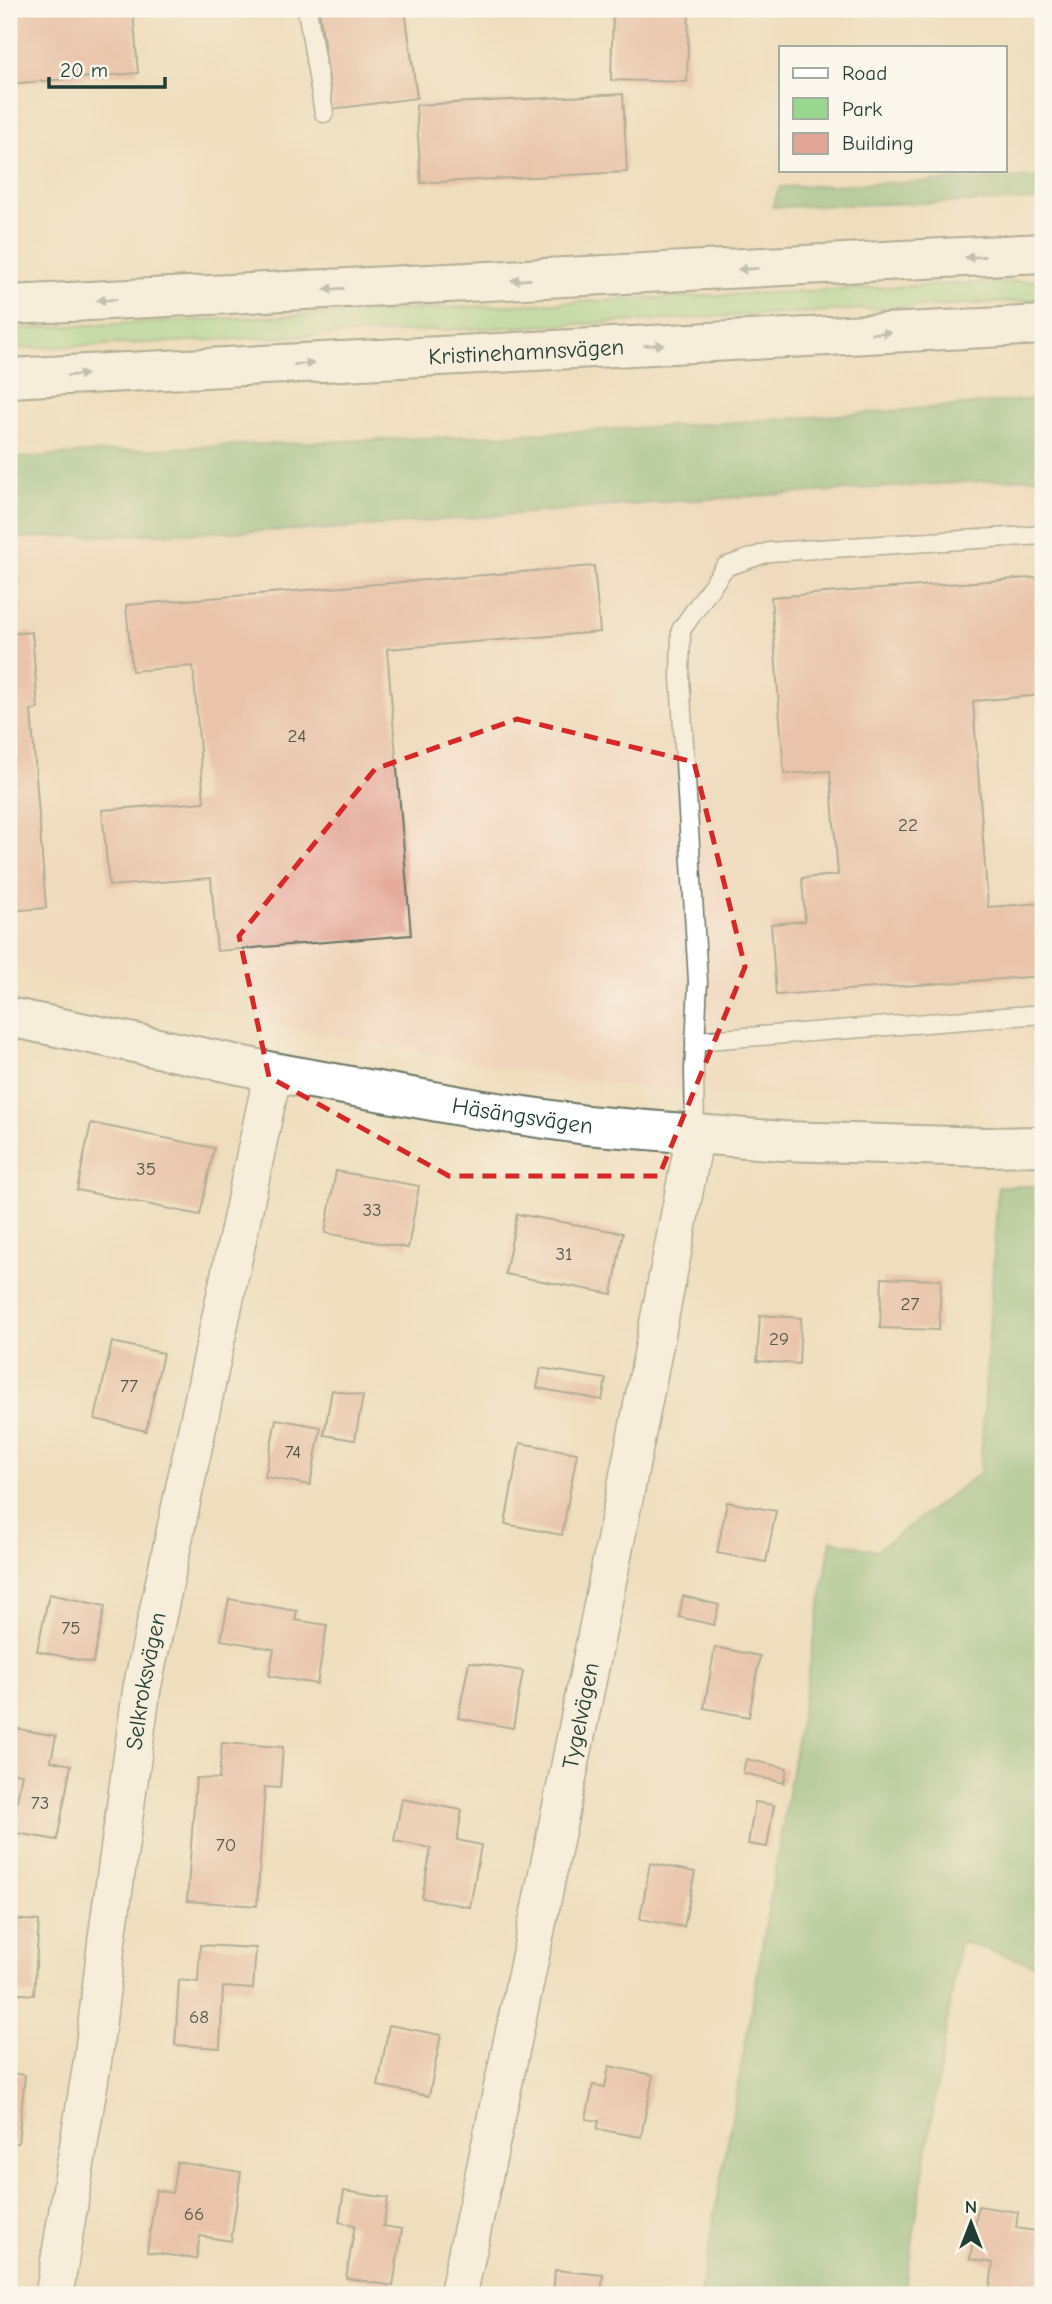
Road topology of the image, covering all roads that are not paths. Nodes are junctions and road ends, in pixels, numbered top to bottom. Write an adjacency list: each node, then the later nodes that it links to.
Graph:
1 (307, 9): 2 (lane)
2 (324, 113)
3 (1043, 253): 4 (main road, one-way to 4)
4 (9, 305)
5 (1043, 325): 6 (main road, Kristinehamnsvägen, one-way to 5)
6 (9, 378)
7 (1043, 535): 10 (lane)
8 (1043, 1014): 10 (lane)
9 (9, 1017): 11 (main road, Häsängsvägen)
10 (695, 1041): 12 (lane)
11 (273, 1072): 12 (main road, Häsängsvägen); 14 (street, Selkroksvägen)
12 (695, 1135): 13 (main road, Häsängsvägen); 15 (street, Tygelvägen)
13 (1043, 1146)
14 (54, 2295)
15 (458, 2295)

